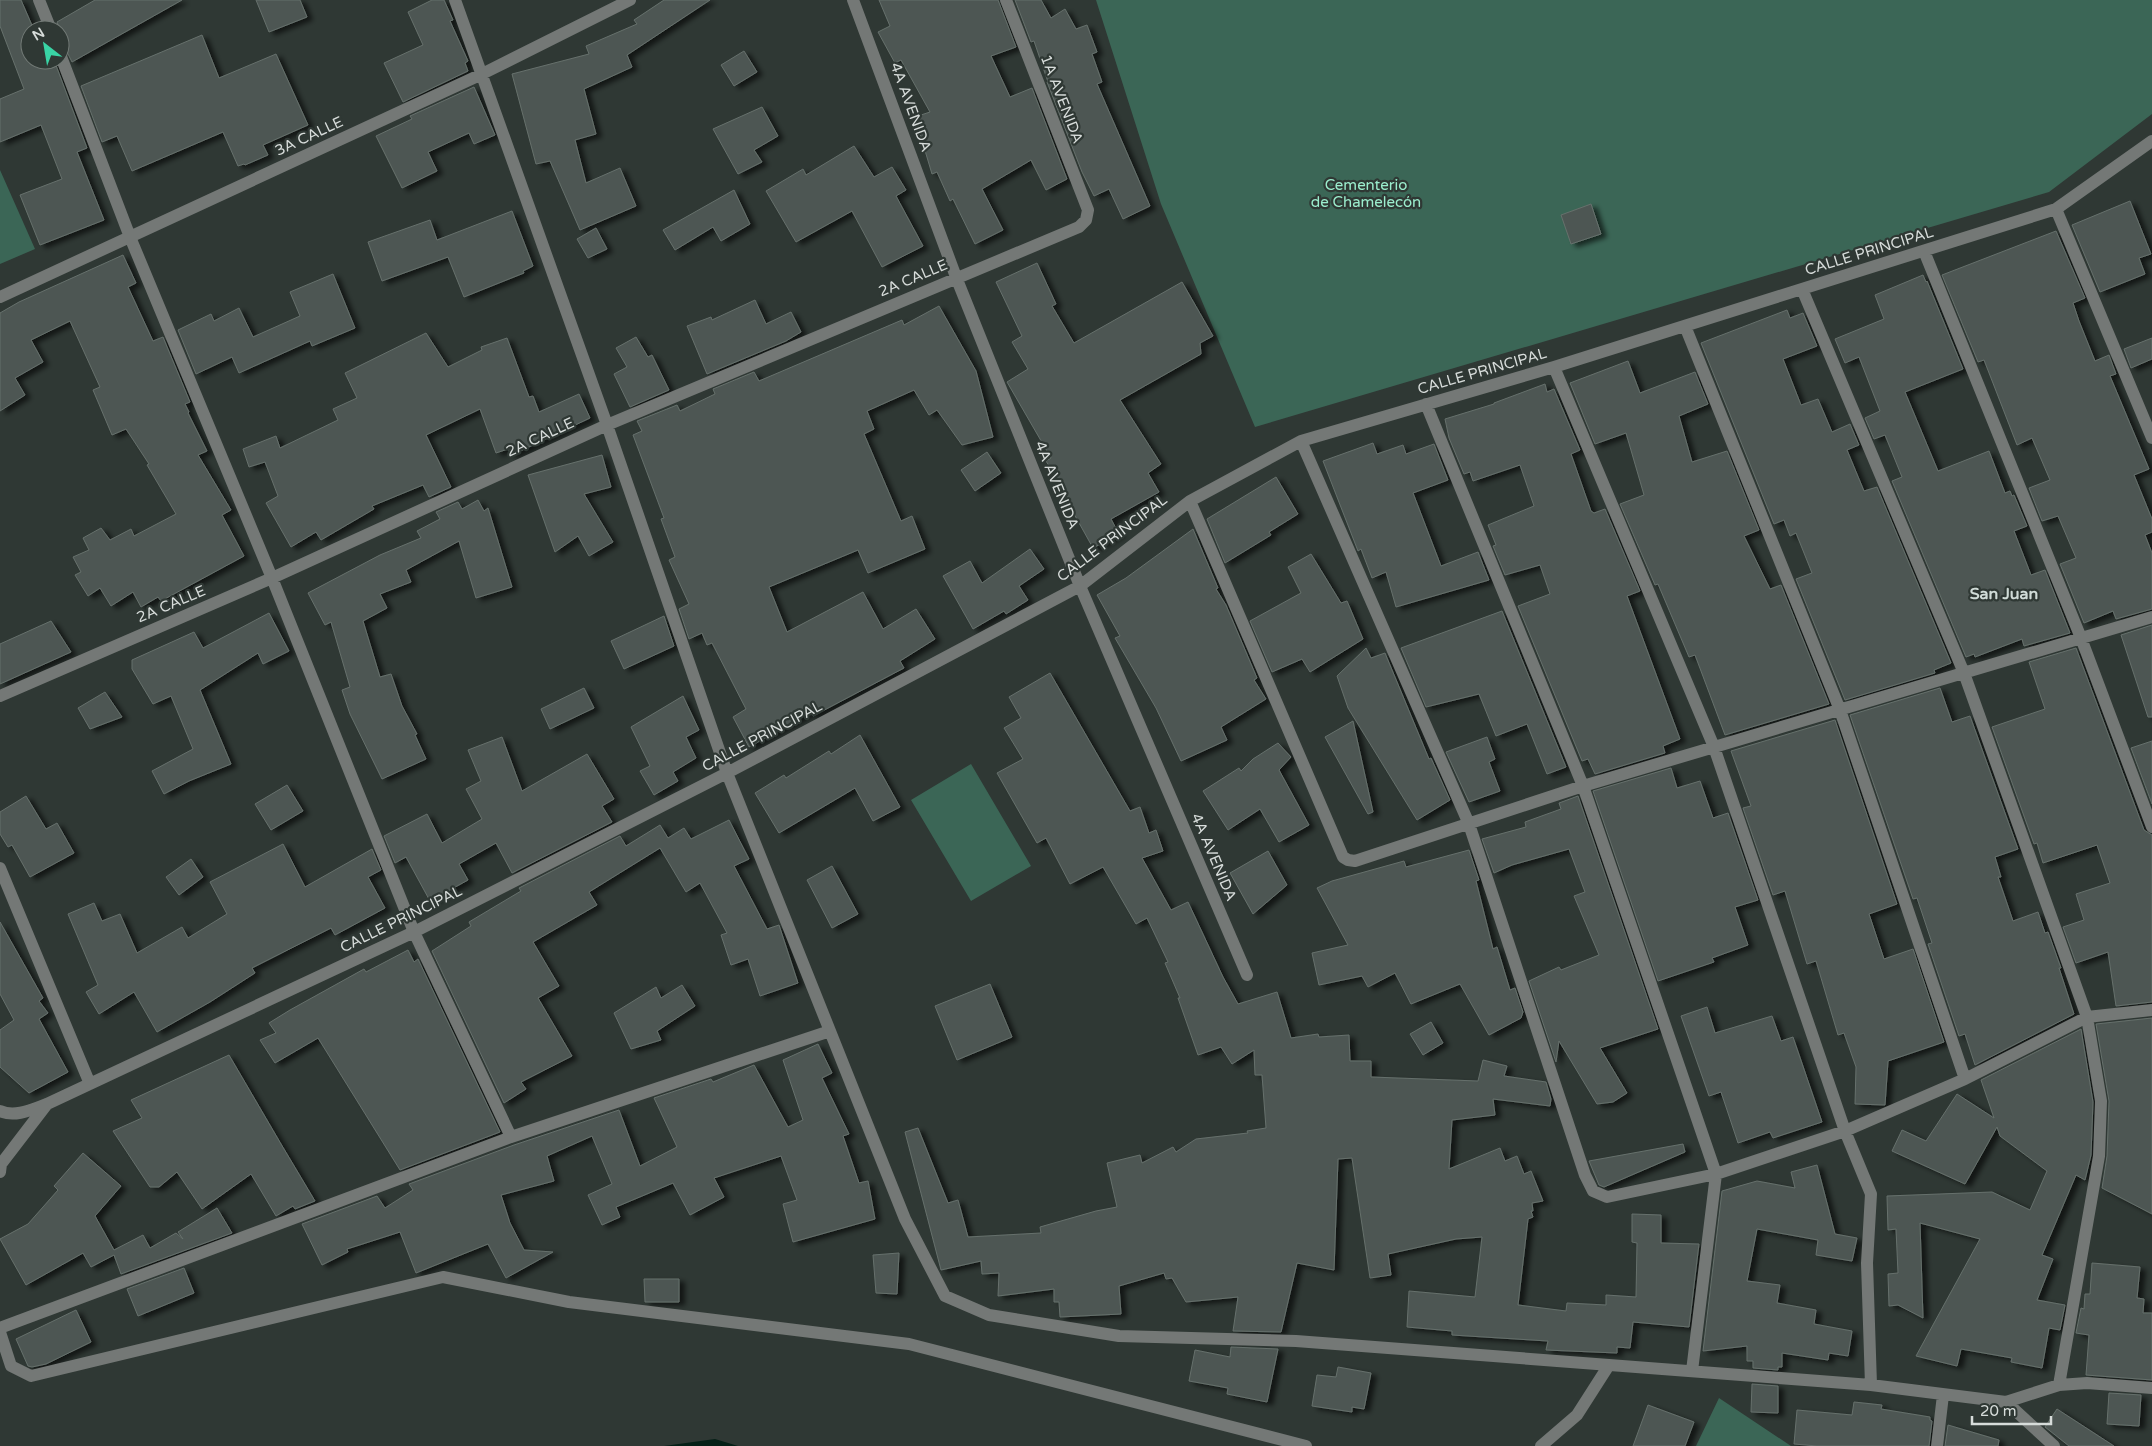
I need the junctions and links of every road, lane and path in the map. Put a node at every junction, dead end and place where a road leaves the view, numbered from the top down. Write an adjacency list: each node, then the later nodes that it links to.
1 (39, 0): 6 (street)
2 (455, 0): 8 (street)
3 (630, 0): 8 (street, 3A CALLE)
4 (854, 0): 14 (street, 4A AVENIDA)
5 (1006, 0): 11 (street, 1A AVENIDA)
6 (47, 20)
7 (66, 70): 12 (street)
8 (482, 74): 12 (street, 3A CALLE); 20 (street)
9 (2152, 141): 10 (street, CALLE PRINCIPAL)
10 (2056, 209): 13 (street, CALLE PRINCIPAL); 21 (street)
11 (1088, 210): 14 (street, 2A CALLE)
12 (130, 236): 16 (street, 3A CALLE); 24 (street)
13 (1924, 251): 15 (street, CALLE PRINCIPAL); 27 (street)
14 (956, 277): 20 (street, 2A CALLE); 25 (street, 4A AVENIDA)
15 (1802, 289): 17 (street, CALLE PRINCIPAL); 28 (street)
16 (0, 297)
17 (1685, 326): 18 (street, CALLE PRINCIPAL); 30 (street)
18 (1554, 367): 19 (street, CALLE PRINCIPAL); 31 (street)
19 (1426, 404): 22 (street, CALLE PRINCIPAL); 33 (street)
20 (606, 425): 24 (street, 2A CALLE); 32 (street)
21 (2152, 438)
22 (1301, 441): 23 (street, CALLE PRINCIPAL); 34 (street)
23 (1190, 500): 25 (street, CALLE PRINCIPAL); 34 (street)
24 (272, 578): 29 (street, 2A CALLE); 37 (street)
25 (1080, 586): 32 (street, CALLE PRINCIPAL); 38 (street, 4A AVENIDA)
26 (2152, 617): 27 (street)
27 (2081, 638): 28 (street); 35 (street)
28 (1964, 673): 30 (street); 40 (street)
29 (0, 696)
30 (1840, 710): 31 (street); 42 (street)
31 (1714, 747): 33 (street); 46 (street)
32 (727, 773): 37 (street, CALLE PRINCIPAL); 41 (street)
33 (1583, 786): 34 (street); 49 (street)
34 (1469, 824): 49 (street)
35 (2152, 827)
36 (0, 868): 43 (street)
37 (414, 932): 43 (street, CALLE PRINCIPAL); 47 (street)
38 (1247, 975)
39 (2152, 1010): 40 (street)
40 (2087, 1017): 42 (street); 54 (street)
41 (830, 1031): 47 (street); 52 (street)
42 (1965, 1079): 46 (street)
43 (90, 1084): 44 (street, CALLE PRINCIPAL)
44 (47, 1104): 45 (street); 48 (street)
45 (0, 1111)
46 (1845, 1130): 49 (street); 55 (street)
47 (511, 1137): 50 (street)
48 (0, 1164)
49 (1716, 1174): 53 (street)
50 (0, 1328)
51 (0, 1332): 59 (street)
52 (1609, 1365): 53 (street); 60 (street)
53 (1692, 1371): 55 (street)
54 (2059, 1384): 56 (street); 58 (street)
55 (1871, 1385): 57 (street)
56 (2152, 1388)
57 (1944, 1395): 58 (street); 61 (street)
58 (2006, 1402): 62 (street)
59 (1306, 1446)
60 (1541, 1446)
61 (1937, 1446)
62 (2054, 1446)

